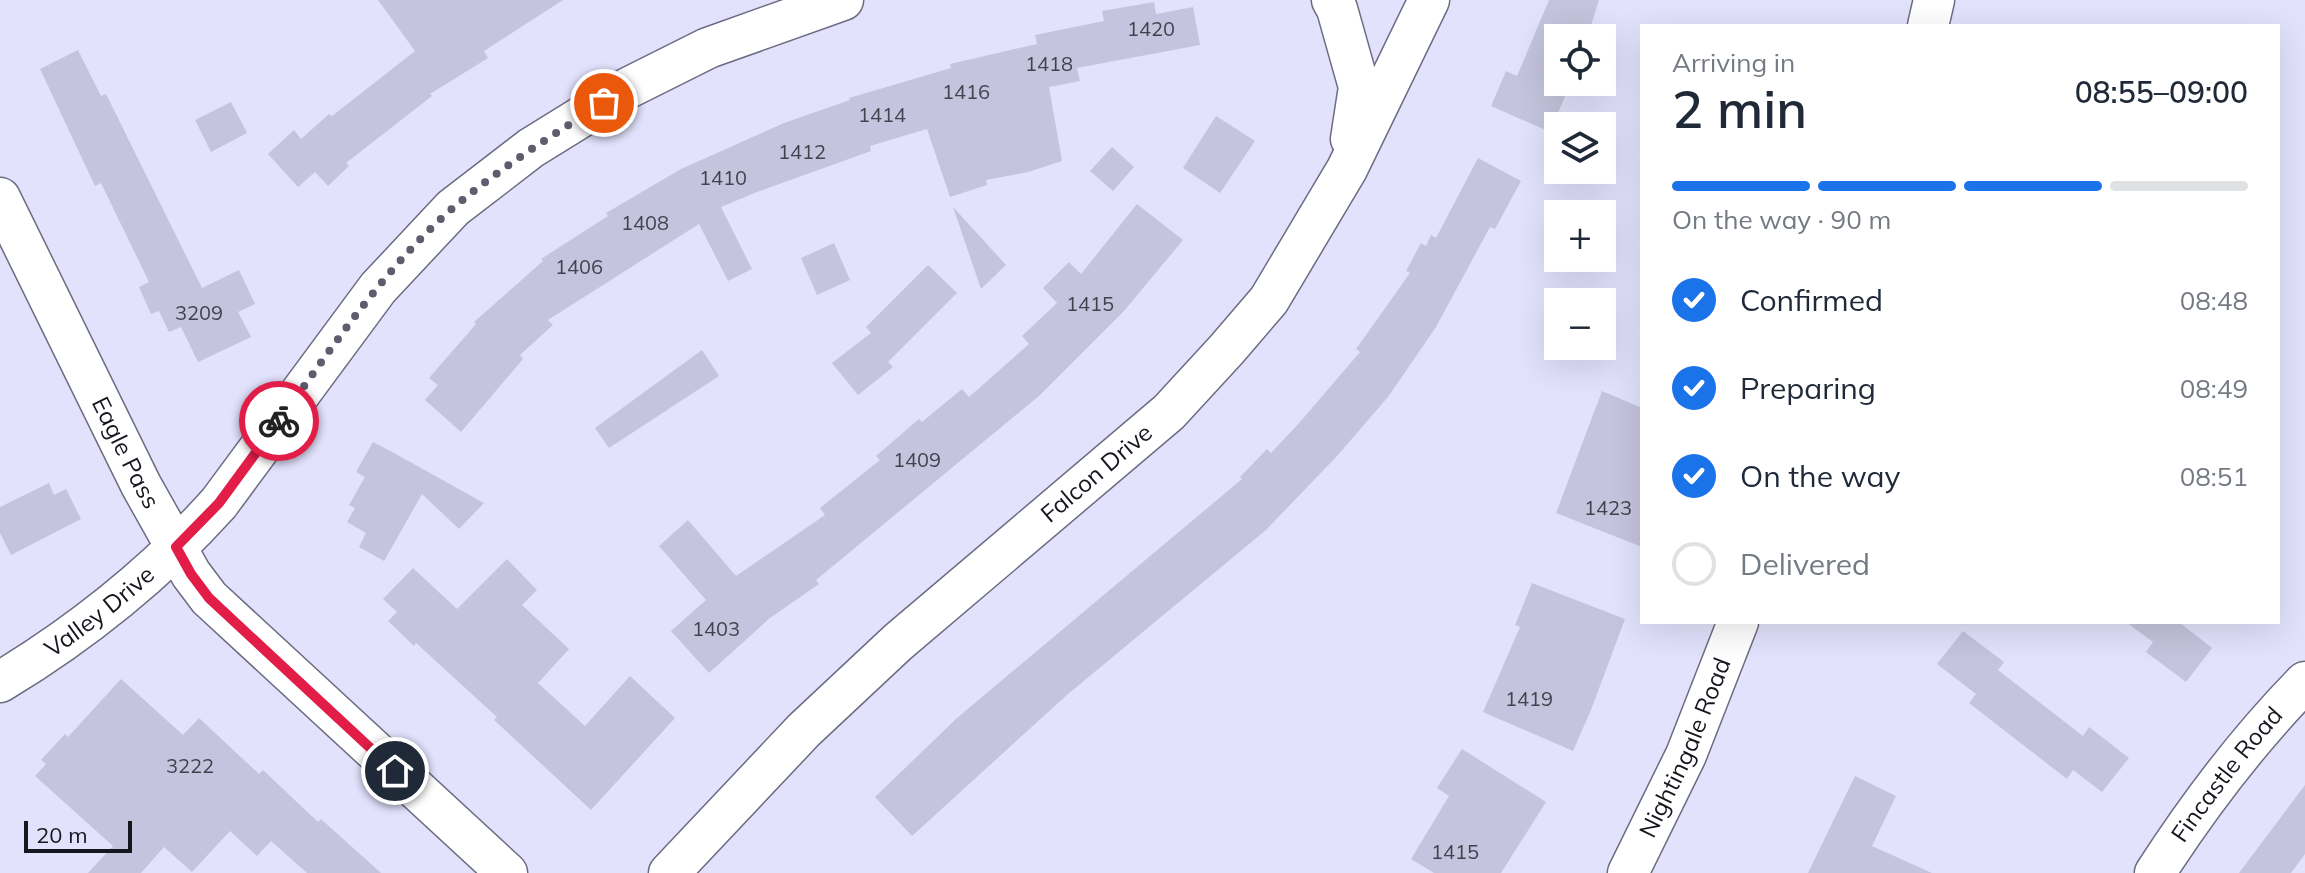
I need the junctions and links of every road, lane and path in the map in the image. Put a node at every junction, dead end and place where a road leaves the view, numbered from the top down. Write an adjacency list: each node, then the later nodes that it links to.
1 (843, 0): 8 (street, Valley Drive)
2 (1332, 0): 6 (street)
3 (1429, 0): 6 (street, Falcon Drive)
4 (1934, 0): 5 (street)
5 (1928, 24)
6 (1347, 169): 13 (street, Falcon Drive)
7 (0, 198): 8 (street, Eagle Pass)
8 (176, 547): 10 (street, Valley Drive); 12 (street, Eagle Pass)
9 (1737, 624): 14 (street, Nightingale Road)
10 (0, 682)
11 (2305, 682): 15 (street, Fincastle Road)
12 (507, 873)
13 (669, 873)
14 (1628, 873)
15 (2155, 873)

